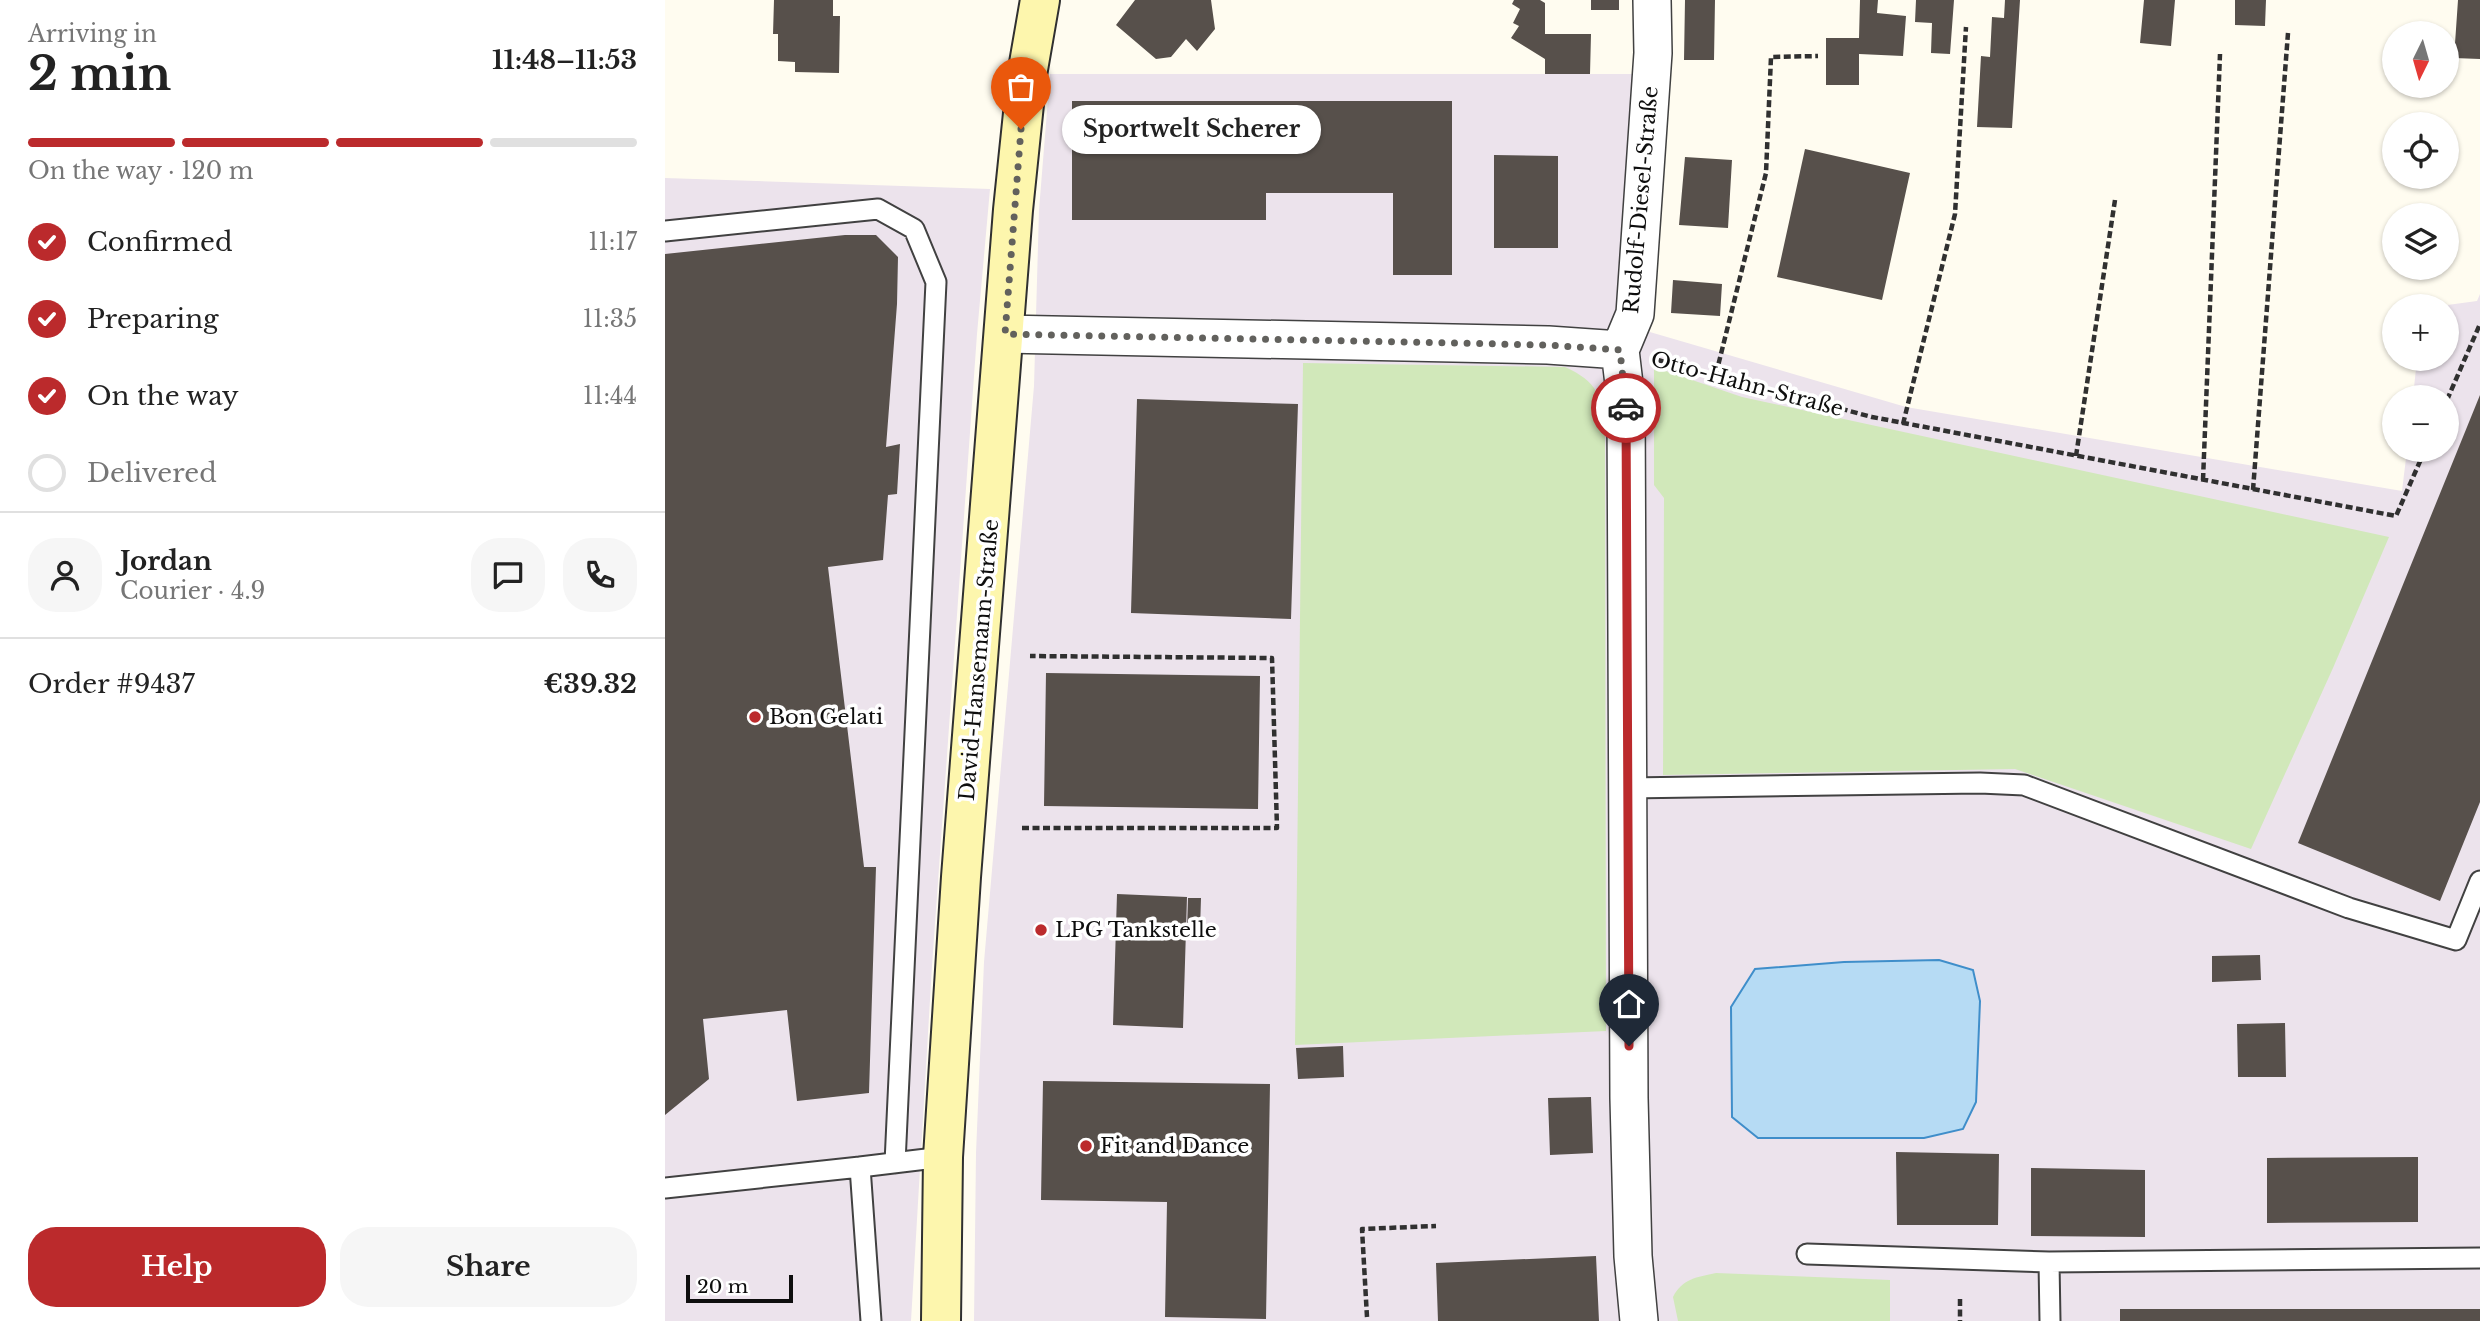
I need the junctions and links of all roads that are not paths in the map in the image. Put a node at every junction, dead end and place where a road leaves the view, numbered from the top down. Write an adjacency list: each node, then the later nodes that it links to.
1 (1040, 0): 4 (street, David-Hansemann-Straße)
2 (1652, 0): 5 (street, Rudolf-Diesel-Straße)
3 (665, 231): 9 (lane)
4 (1005, 334): 5 (street); 8 (street, David-Hansemann-Straße)
5 (1620, 350): 6 (street, Rudolf-Diesel-Straße)
6 (1628, 788): 7 (lane); 17 (street, Rudolf-Diesel-Straße)
7 (2480, 881)
8 (943, 1157): 9 (lane); 16 (street, David-Hansemann-Straße)
9 (895, 1163): 10 (lane)
10 (860, 1167): 11 (lane); 15 (lane)
11 (665, 1188)
12 (1807, 1254): 14 (lane)
13 (2480, 1258): 14 (lane)
14 (2049, 1262): 18 (lane)
15 (871, 1321)
16 (941, 1321)
17 (1639, 1321)
18 (2050, 1321)

